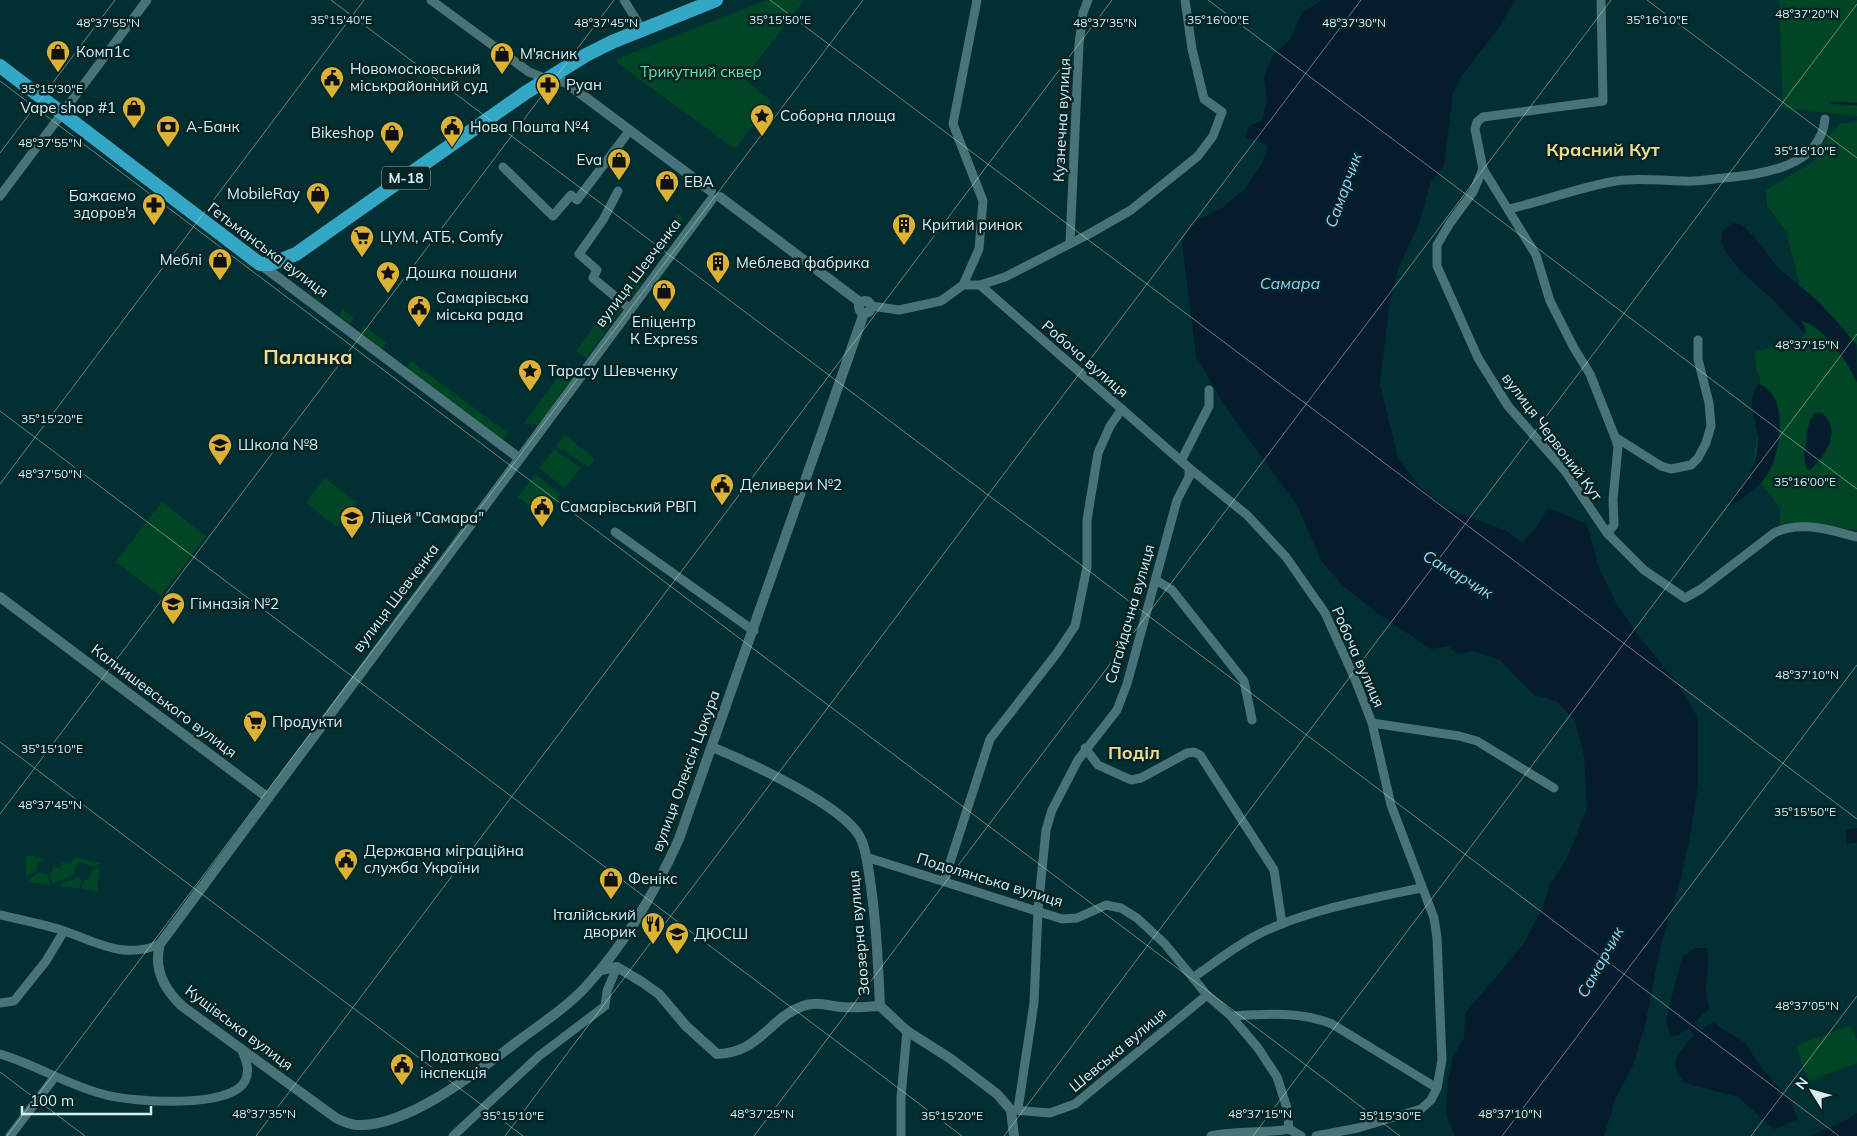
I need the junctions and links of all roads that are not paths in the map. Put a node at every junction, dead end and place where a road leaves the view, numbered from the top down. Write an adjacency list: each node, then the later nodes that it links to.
1 (147, 0): 12 (street)
2 (431, 0): 11 (street)
3 (624, 0): 9 (street)
4 (716, 0): 9 (highway, М-18)
5 (977, 0): 23 (street)
6 (1088, 0): 21 (street, Кузнечна вулиця)
7 (1185, 0): 21 (street)
8 (1601, 0): 16 (street, вулиця Червоний Кут)
9 (642, 29): 11 (highway, М-18)
10 (0, 66): 12 (highway, Гетьманська вулиця)
11 (547, 79): 14 (street); 22 (highway, М-18)
12 (62, 113): 18 (street); 22 (highway, Гетьманська вулиця)
13 (1825, 119): 20 (street)
14 (630, 130): 15 (street); 19 (street)
15 (503, 167)
16 (1483, 169): 20 (street, вулиця Червоний Кут); 35 (street, вулиця Червоний Кут)
17 (618, 191): 26 (street)
18 (0, 196)
19 (715, 196): 25 (street); 26 (street, вулиця Шевченка)
20 (1509, 209): 30 (street, вулиця Червоний Кут)
21 (1070, 242): 24 (street)
22 (260, 264): 31 (street, Гетьманська вулиця)
23 (963, 285): 24 (street); 25 (street)
24 (980, 285): 29 (street, Робоча вулиця)
25 (865, 307): 39 (street, вулиця Олексія Цокура)
26 (630, 309): 31 (street, вулиця Шевченка)
27 (1698, 340): 30 (street)
28 (1209, 390): 32 (street)
29 (1122, 409): 32 (street, Робоча вулиця); 47 (street)
30 (1615, 436): 35 (street, вулиця Червоний Кут)
31 (519, 458): 45 (street, вулиця Шевченка)
32 (1181, 461): 33 (street, Робоча вулиця)
33 (1189, 468): 37 (street, Сагайдачна вулиця); 41 (street, Робоча вулиця)
34 (615, 532): 39 (street)
35 (1607, 533): 36 (street, вулиця Червоний Кут)
36 (1857, 537)
37 (1156, 580): 40 (street); 43 (street, Сагайдачна вулиця)
38 (0, 597): 45 (street, Калнишевського вулиця)
39 (754, 631): 42 (street, вулиця Олексія Цокура)
40 (1252, 720)
41 (1372, 723): 44 (street); 48 (street, Робоча вулиця)
42 (712, 747): 46 (street); 55 (street, вулиця Олексія Цокура)
43 (1085, 748): 49 (street, Сагайдачна вулиця); 51 (street)
44 (1554, 788)
45 (268, 798): 53 (street, вулиця Шевченка)
46 (866, 856): 47 (street, Подолянська вулиця); 59 (street, Заозерна вулиця)
47 (944, 881): 49 (street, Подолянська вулиця)
48 (1421, 888): 51 (street); 65 (street, Робоча вулиця)
49 (1038, 910): 56 (street, Подолянська вулиця); 66 (street, Сагайдачна вулиця)
50 (0, 915): 52 (street)
51 (1282, 924): 56 (street)
52 (64, 931): 53 (street); 58 (street)
53 (160, 944): 62 (street, Кущівська вулиця)
54 (617, 967): 55 (street); 59 (street); 71 (street)
55 (601, 970): 67 (street, вулиця Олексія Цокура)
56 (1194, 977): 57 (street, Подолянська вулиця)
57 (1207, 994): 60 (street, Подолянська вулиця); 66 (street, Шевська вулиця)
58 (0, 1004)
59 (880, 1006): 61 (street)
60 (1231, 1016): 65 (street); 68 (street, Подолянська вулиця)
61 (907, 1030): 66 (street); 72 (street)
62 (241, 1048): 64 (street); 67 (street, Кущівська вулиця)
63 (0, 1054): 64 (street)
64 (54, 1078): 70 (street)
65 (1437, 1088): 76 (street)
66 (1014, 1110): 73 (street, Сагайдачна вулиця)
67 (378, 1123)
68 (1289, 1129): 69 (street); 75 (street)
69 (1267, 1135): 74 (street)
70 (10, 1136)
71 (453, 1136)
72 (901, 1136)
73 (1014, 1136)
74 (1211, 1136)
75 (1301, 1136)
76 (1316, 1136)

